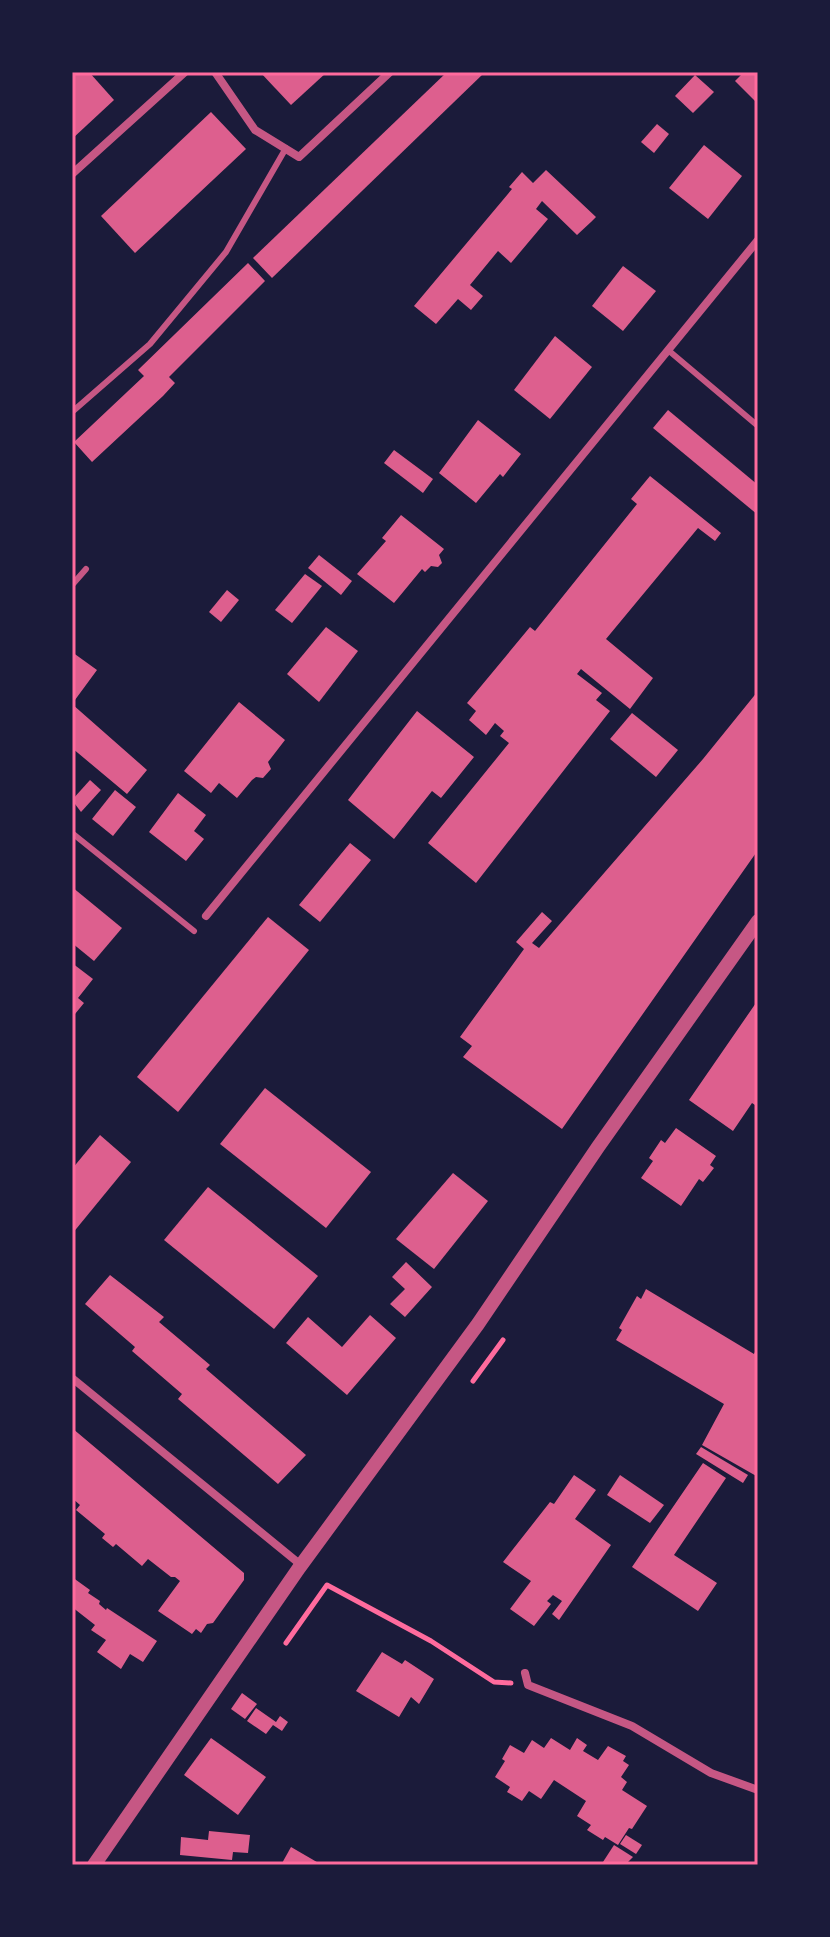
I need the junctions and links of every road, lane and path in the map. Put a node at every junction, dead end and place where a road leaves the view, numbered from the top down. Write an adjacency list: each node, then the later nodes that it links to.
1 (185, 72): 5 (street)
2 (215, 72): 4 (street)
3 (390, 72): 4 (street)
4 (286, 148): 8 (lane)
5 (72, 174)
6 (758, 240): 7 (street)
7 (668, 350): 9 (lane); 13 (street)
8 (72, 412)
9 (758, 426)
10 (86, 569): 11 (lane)
11 (72, 585)
12 (72, 833): 15 (lane)
13 (206, 916)
14 (758, 921): 19 (street)
15 (194, 931)
16 (503, 1340): 18 (path)
17 (72, 1378): 19 (street)
18 (473, 1381)
19 (301, 1565): 24 (street)
20 (286, 1643): 22 (path)
21 (525, 1673): 22 (street)
22 (528, 1685): 23 (street)
23 (758, 1790)
24 (94, 1865)

